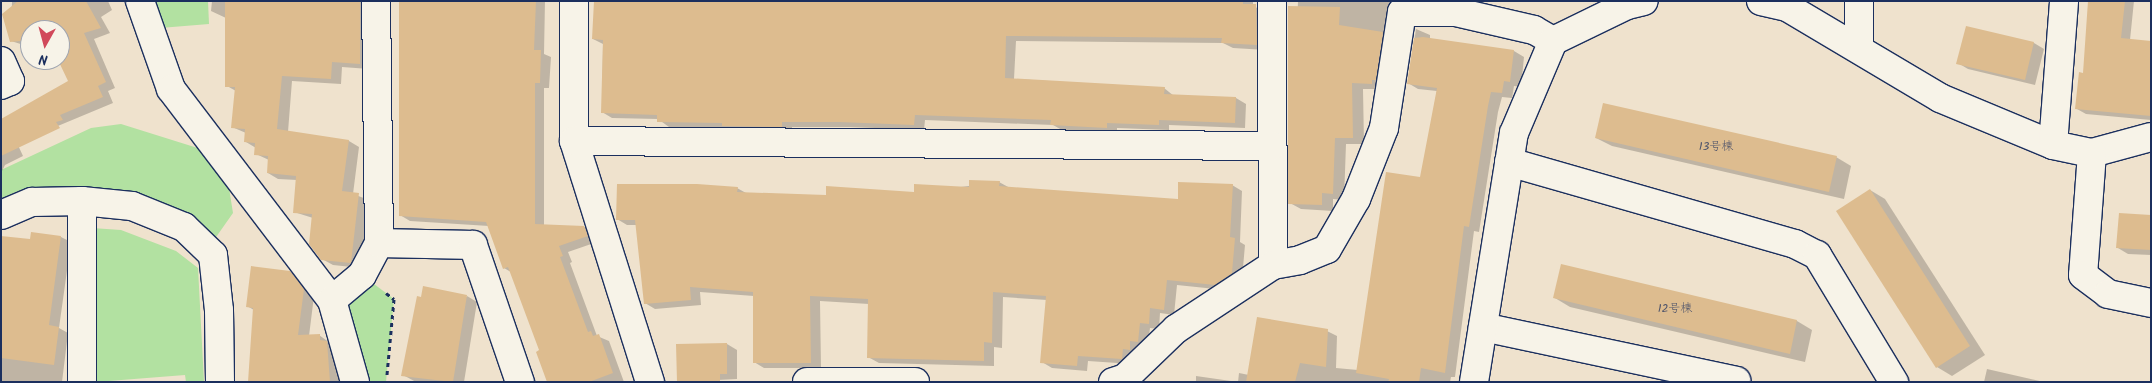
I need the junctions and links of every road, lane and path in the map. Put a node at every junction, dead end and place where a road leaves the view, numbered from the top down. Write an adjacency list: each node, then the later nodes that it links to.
1 (140, 1): 25 (street)
2 (376, 1): 22 (street)
3 (574, 1): 15 (street)
4 (1272, 1): 17 (street)
5 (1644, 1): 10 (street)
6 (1761, 1): 11 (street)
7 (1859, 1): 11 (street)
8 (2064, 1): 16 (street)
9 (1456, 7): 10 (street); 23 (street)
10 (1553, 41): 19 (street)
11 (1859, 48): 16 (street)
12 (1, 61): 13 (street)
13 (1, 85)
14 (2151, 136): 18 (street)
15 (574, 141): 17 (street); 34 (street)
16 (2053, 145): 18 (street)
17 (1272, 146): 23 (street)
18 (2092, 153): 26 (street)
19 (1509, 162): 27 (street); 39 (street)
20 (82, 201): 21 (street); 29 (street); 30 (street)
21 (1, 215)
22 (379, 243): 24 (street); 33 (street)
23 (1273, 265): 37 (street)
24 (362, 275): 25 (street); 32 (path)
25 (332, 300): 31 (street)
26 (2151, 303)
27 (1483, 327): 28 (street); 38 (street)
28 (1736, 381)
29 (82, 382)
30 (220, 382)
31 (355, 382)
32 (386, 382)
33 (520, 382)
34 (650, 382)
35 (807, 382): 36 (street)
36 (915, 382)
37 (1113, 382)
38 (1474, 382)
39 (1894, 382)

